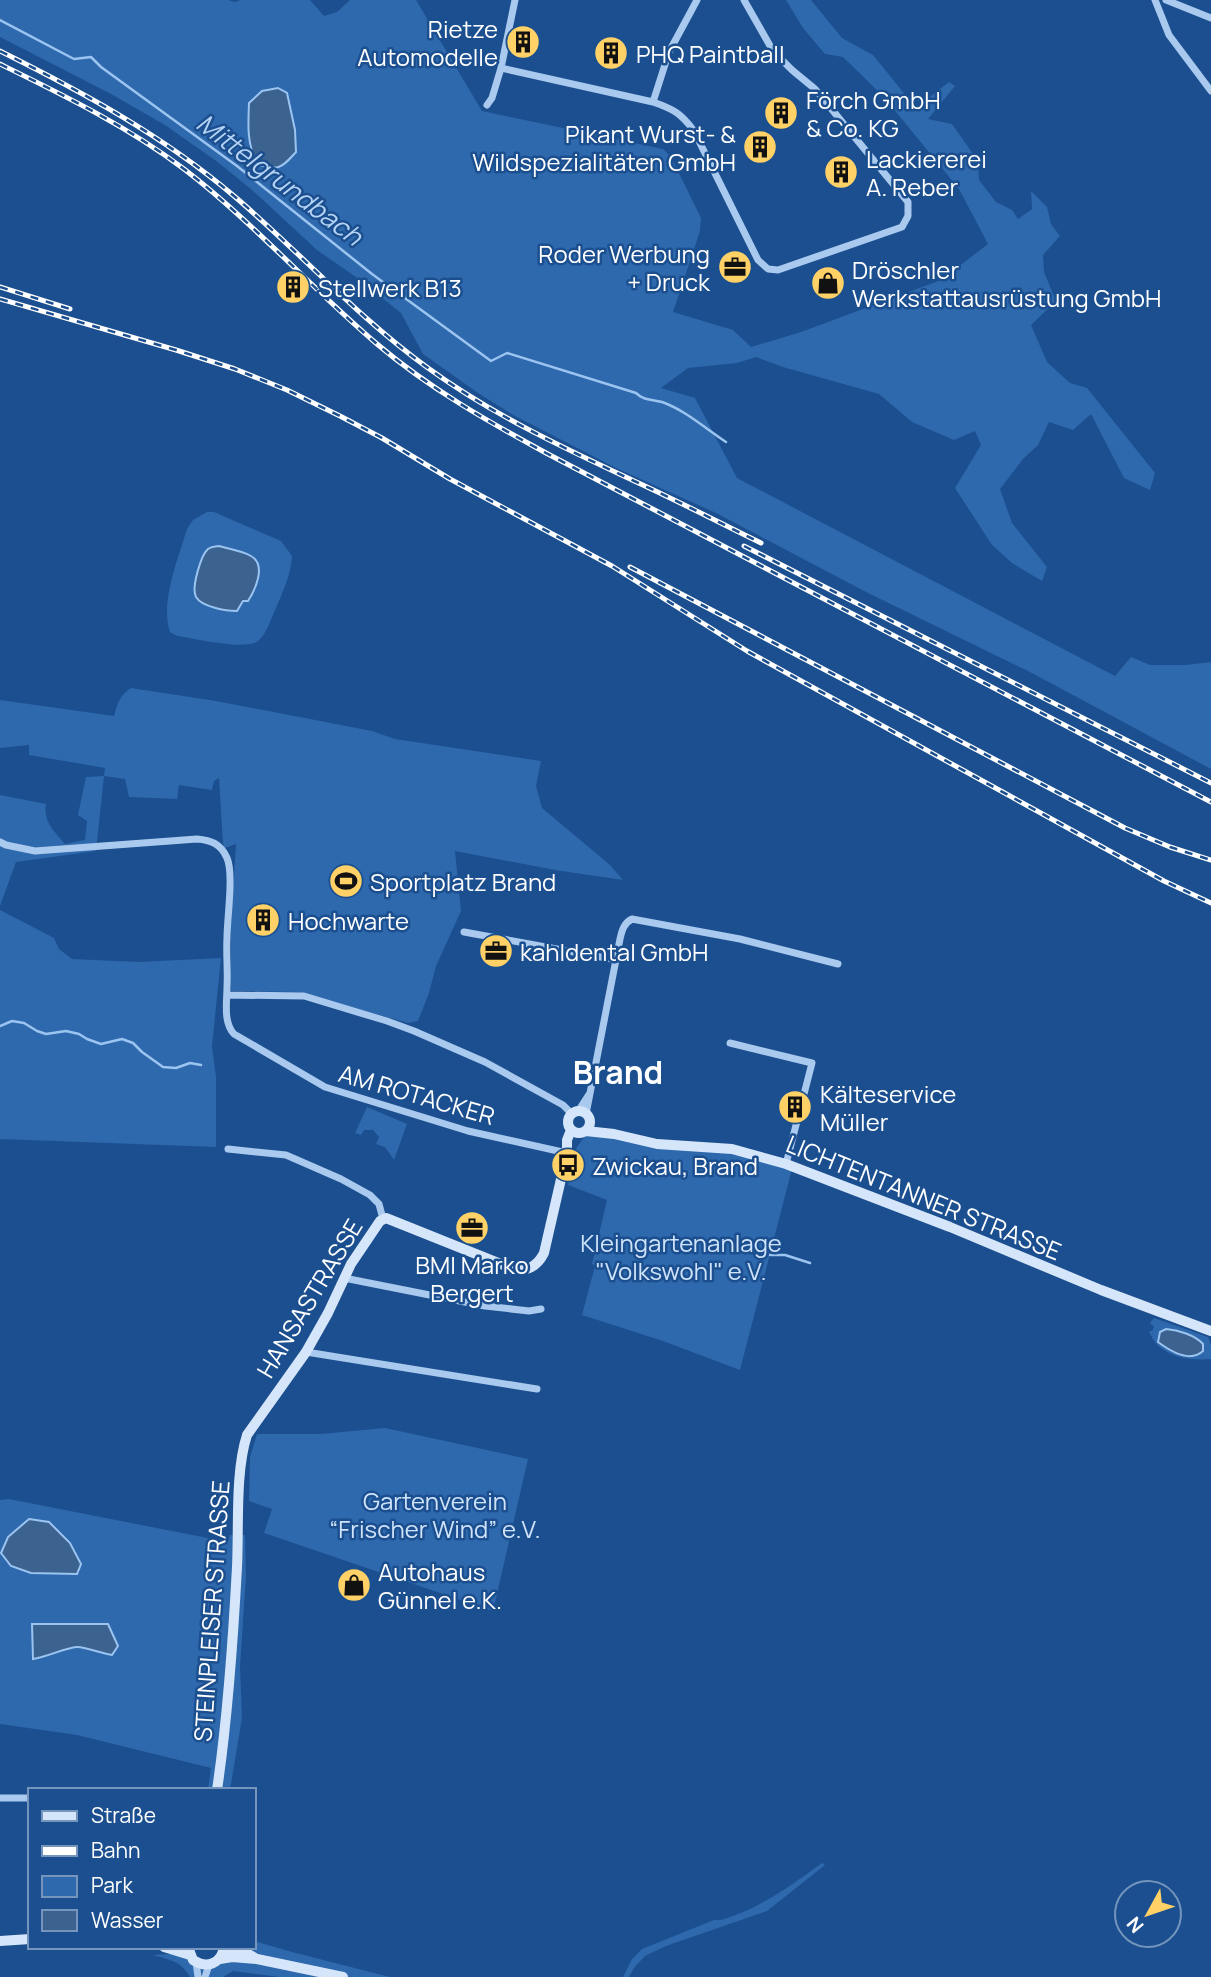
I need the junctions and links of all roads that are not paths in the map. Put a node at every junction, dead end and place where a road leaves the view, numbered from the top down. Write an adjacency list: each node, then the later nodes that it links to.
1 (514, 0): 7 (street)
2 (697, 0): 9 (street)
3 (744, 0): 9 (street)
4 (1155, 0): 8 (street)
5 (1166, 0): 6 (street)
6 (1211, 18)
7 (501, 68): 9 (street); 10 (street)
8 (1211, 91)
9 (653, 102)
10 (487, 106)
11 (0, 842): 15 (street)
12 (464, 932): 13 (street)
13 (617, 960): 14 (street); 17 (street)
14 (838, 964)
15 (227, 995): 17 (street); 19 (street, AM ROTACKER)
16 (730, 1043): 20 (street)
17 (580, 1122): 19 (street); 20 (street, LICHTENTANNER STRASSE)
18 (228, 1149): 21 (street)
19 (567, 1153): 21 (street)
20 (786, 1164): 24 (street, LICHTENTANNER STRASSE)
21 (383, 1219): 22 (street, HANSASTRASSE)
22 (344, 1278): 23 (street); 25 (street, HANSASTRASSE)
23 (541, 1309)
24 (1211, 1331)
25 (306, 1352): 26 (street); 27 (street, HANSASTRASSE)
26 (537, 1389)
27 (247, 1434): 28 (street, STEINPLEISER STRASSE)
28 (217, 1788)
29 (0, 1798): 30 (street)
30 (28, 1798)
31 (28, 1939): 32 (street)
32 (0, 1941)
33 (171, 1949): 36 (street)
34 (224, 1949): 38 (street)
35 (234, 1949): 37 (street)
36 (191, 1955): 38 (street); 39 (street)
37 (257, 1959): 38 (street); 41 (street)
38 (214, 1962): 40 (street)
39 (198, 1977)
40 (205, 1977)
41 (343, 1977)

